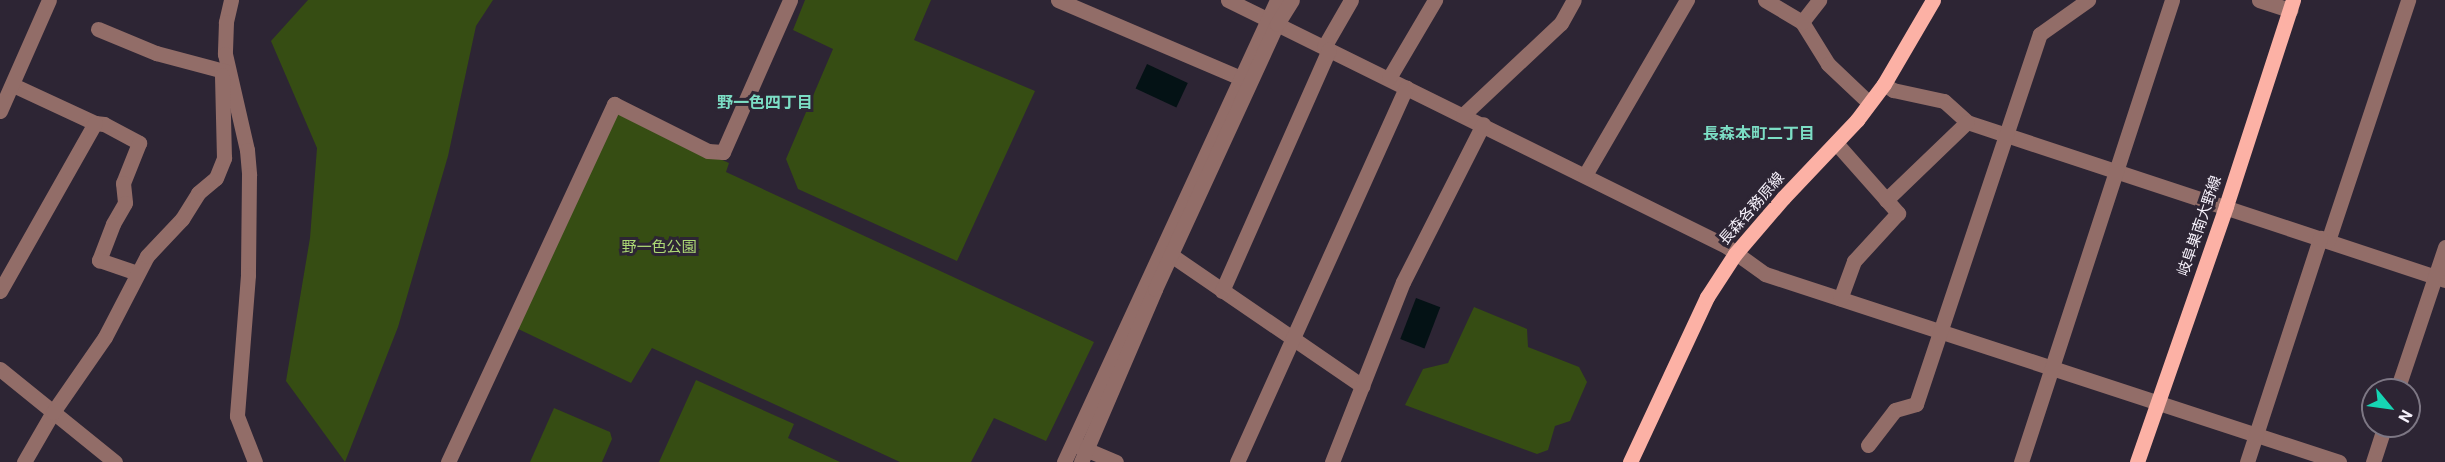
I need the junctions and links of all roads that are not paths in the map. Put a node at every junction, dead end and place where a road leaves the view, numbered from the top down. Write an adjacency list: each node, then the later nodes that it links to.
1 (49, 0): 28 (street)
2 (231, 0): 24 (street)
3 (790, 0): 66 (street)
4 (1058, 0): 25 (street)
5 (1228, 0): 20 (street)
6 (1277, 0): 20 (street)
7 (1292, 0): 20 (street)
8 (1351, 0): 23 (street)
9 (1435, 0): 26 (street)
10 (1574, 0): 32 (street)
11 (1687, 0): 39 (street)
12 (1765, 0): 21 (street)
13 (1819, 0): 21 (street)
14 (1933, 0): 27 (main road, 長森各務原線)
15 (2088, 0): 36 (street)
16 (2172, 0): 38 (street)
17 (2259, 0): 19 (street)
18 (2408, 0): 42 (street)
19 (2292, 5): 41 (main road, 岐阜巣南大野線)
20 (1272, 22): 23 (street); 25 (street); 45 (street)
21 (1802, 22): 30 (street)
22 (98, 29): 24 (street)
23 (1327, 49): 26 (street); 49 (street)
24 (225, 73): 46 (street); 65 (street)
25 (1241, 78): 62 (street)
26 (1389, 78): 29 (street)
27 (1884, 84): 33 (street); 37 (main road, 長森各務原線)
28 (13, 85): 31 (street); 34 (street)
29 (1406, 87): 32 (street); 52 (street)
30 (1864, 98)
31 (0, 111)
32 (1462, 115): 35 (street)
33 (1967, 122): 36 (street); 40 (street)
34 (95, 123): 46 (street); 48 (street)
35 (1483, 124): 39 (street); 56 (street)
36 (2007, 135): 38 (street); 51 (street)
37 (1836, 143): 40 (street); 44 (main road, 長森各務原線)
38 (2116, 171): 41 (street); 53 (street)
39 (1585, 175): 44 (street)
40 (1886, 200): 50 (street)
41 (2226, 206): 42 (street); 57 (main road, 岐阜巣南大野線)
42 (2324, 239): 47 (street); 59 (street)
43 (2445, 247): 47 (street)
44 (1735, 254): 50 (street); 71 (main road, 長森各務原線)
45 (1171, 255): 49 (street); 62 (street)
46 (137, 273): 58 (street)
47 (2440, 278): 55 (street)
48 (0, 291)
49 (1222, 291): 52 (street)
50 (1840, 299): 51 (street)
51 (1941, 332): 53 (street); 61 (street)
52 (1293, 338): 56 (street); 69 (street)
53 (2051, 368): 57 (street); 72 (street)
54 (0, 369): 58 (street)
55 (2402, 378)
56 (1362, 386): 70 (street)
57 (2158, 402): 59 (street); 73 (main road, 岐阜巣南大野線)
58 (52, 412): 63 (street); 64 (street)
59 (2255, 436): 74 (street); 75 (street)
60 (2381, 438): 76 (street)
61 (1868, 444)
62 (1080, 452): 67 (street); 68 (street)
63 (24, 462)
64 (115, 462)
65 (255, 462)
66 (448, 462)
67 (1064, 462)
68 (1116, 462)
69 (1237, 462)
70 (1332, 462)
71 (1630, 462)
72 (2021, 462)
73 (2137, 462)
74 (2247, 462)
75 (2339, 462)
76 (2373, 462)

